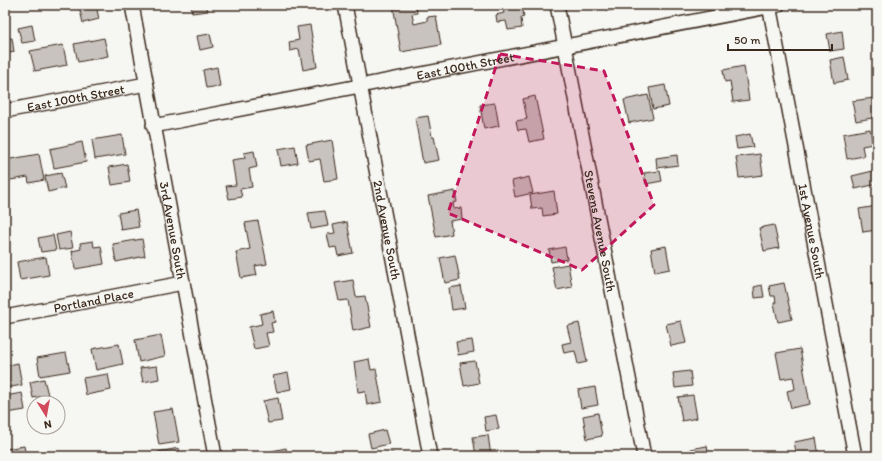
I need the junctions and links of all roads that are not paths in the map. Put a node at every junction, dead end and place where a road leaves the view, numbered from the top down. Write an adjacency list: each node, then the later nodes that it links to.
1 (132, 5): 6 (street, 3rd Avenue South)
2 (345, 5): 7 (street, 2nd Avenue South)
3 (557, 5): 5 (street, Stevens Avenue South)
4 (772, 6): 5 (street, East 100th Street); 15 (street, 1st Avenue South)
5 (565, 46): 7 (street, East 100th Street); 14 (street, Stevens Avenue South)
6 (146, 84): 8 (street, East 100th Street); 9 (street, 3rd Avenue South)
7 (360, 86): 9 (street, East 100th Street); 13 (street, 2nd Avenue South)
8 (5, 111)
9 (153, 126): 10 (street, 3rd Avenue South)
10 (183, 283): 11 (street, Portland Place); 12 (street, 3rd Avenue South)
11 (5, 318)
12 (215, 456)
13 (430, 456)
14 (644, 456)
15 (855, 456)

